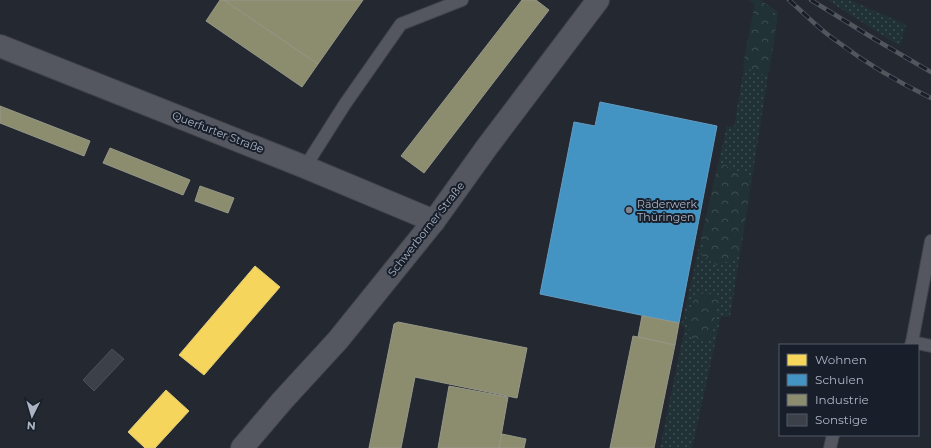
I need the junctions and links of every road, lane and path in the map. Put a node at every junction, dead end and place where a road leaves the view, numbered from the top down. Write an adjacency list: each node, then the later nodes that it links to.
1 (462, 0): 4 (lane)
2 (598, 0): 5 (street, Schwerborner Straße)
3 (0, 46): 4 (street, Querfurter Straße)
4 (305, 167): 5 (street, Querfurter Straße)
5 (434, 221): 11 (street, Schwerborner Straße)
6 (931, 241): 7 (lane)
7 (912, 343)
8 (919, 344): 9 (lane)
9 (931, 346)
10 (833, 436): 12 (lane)
11 (242, 448)
12 (830, 448)

